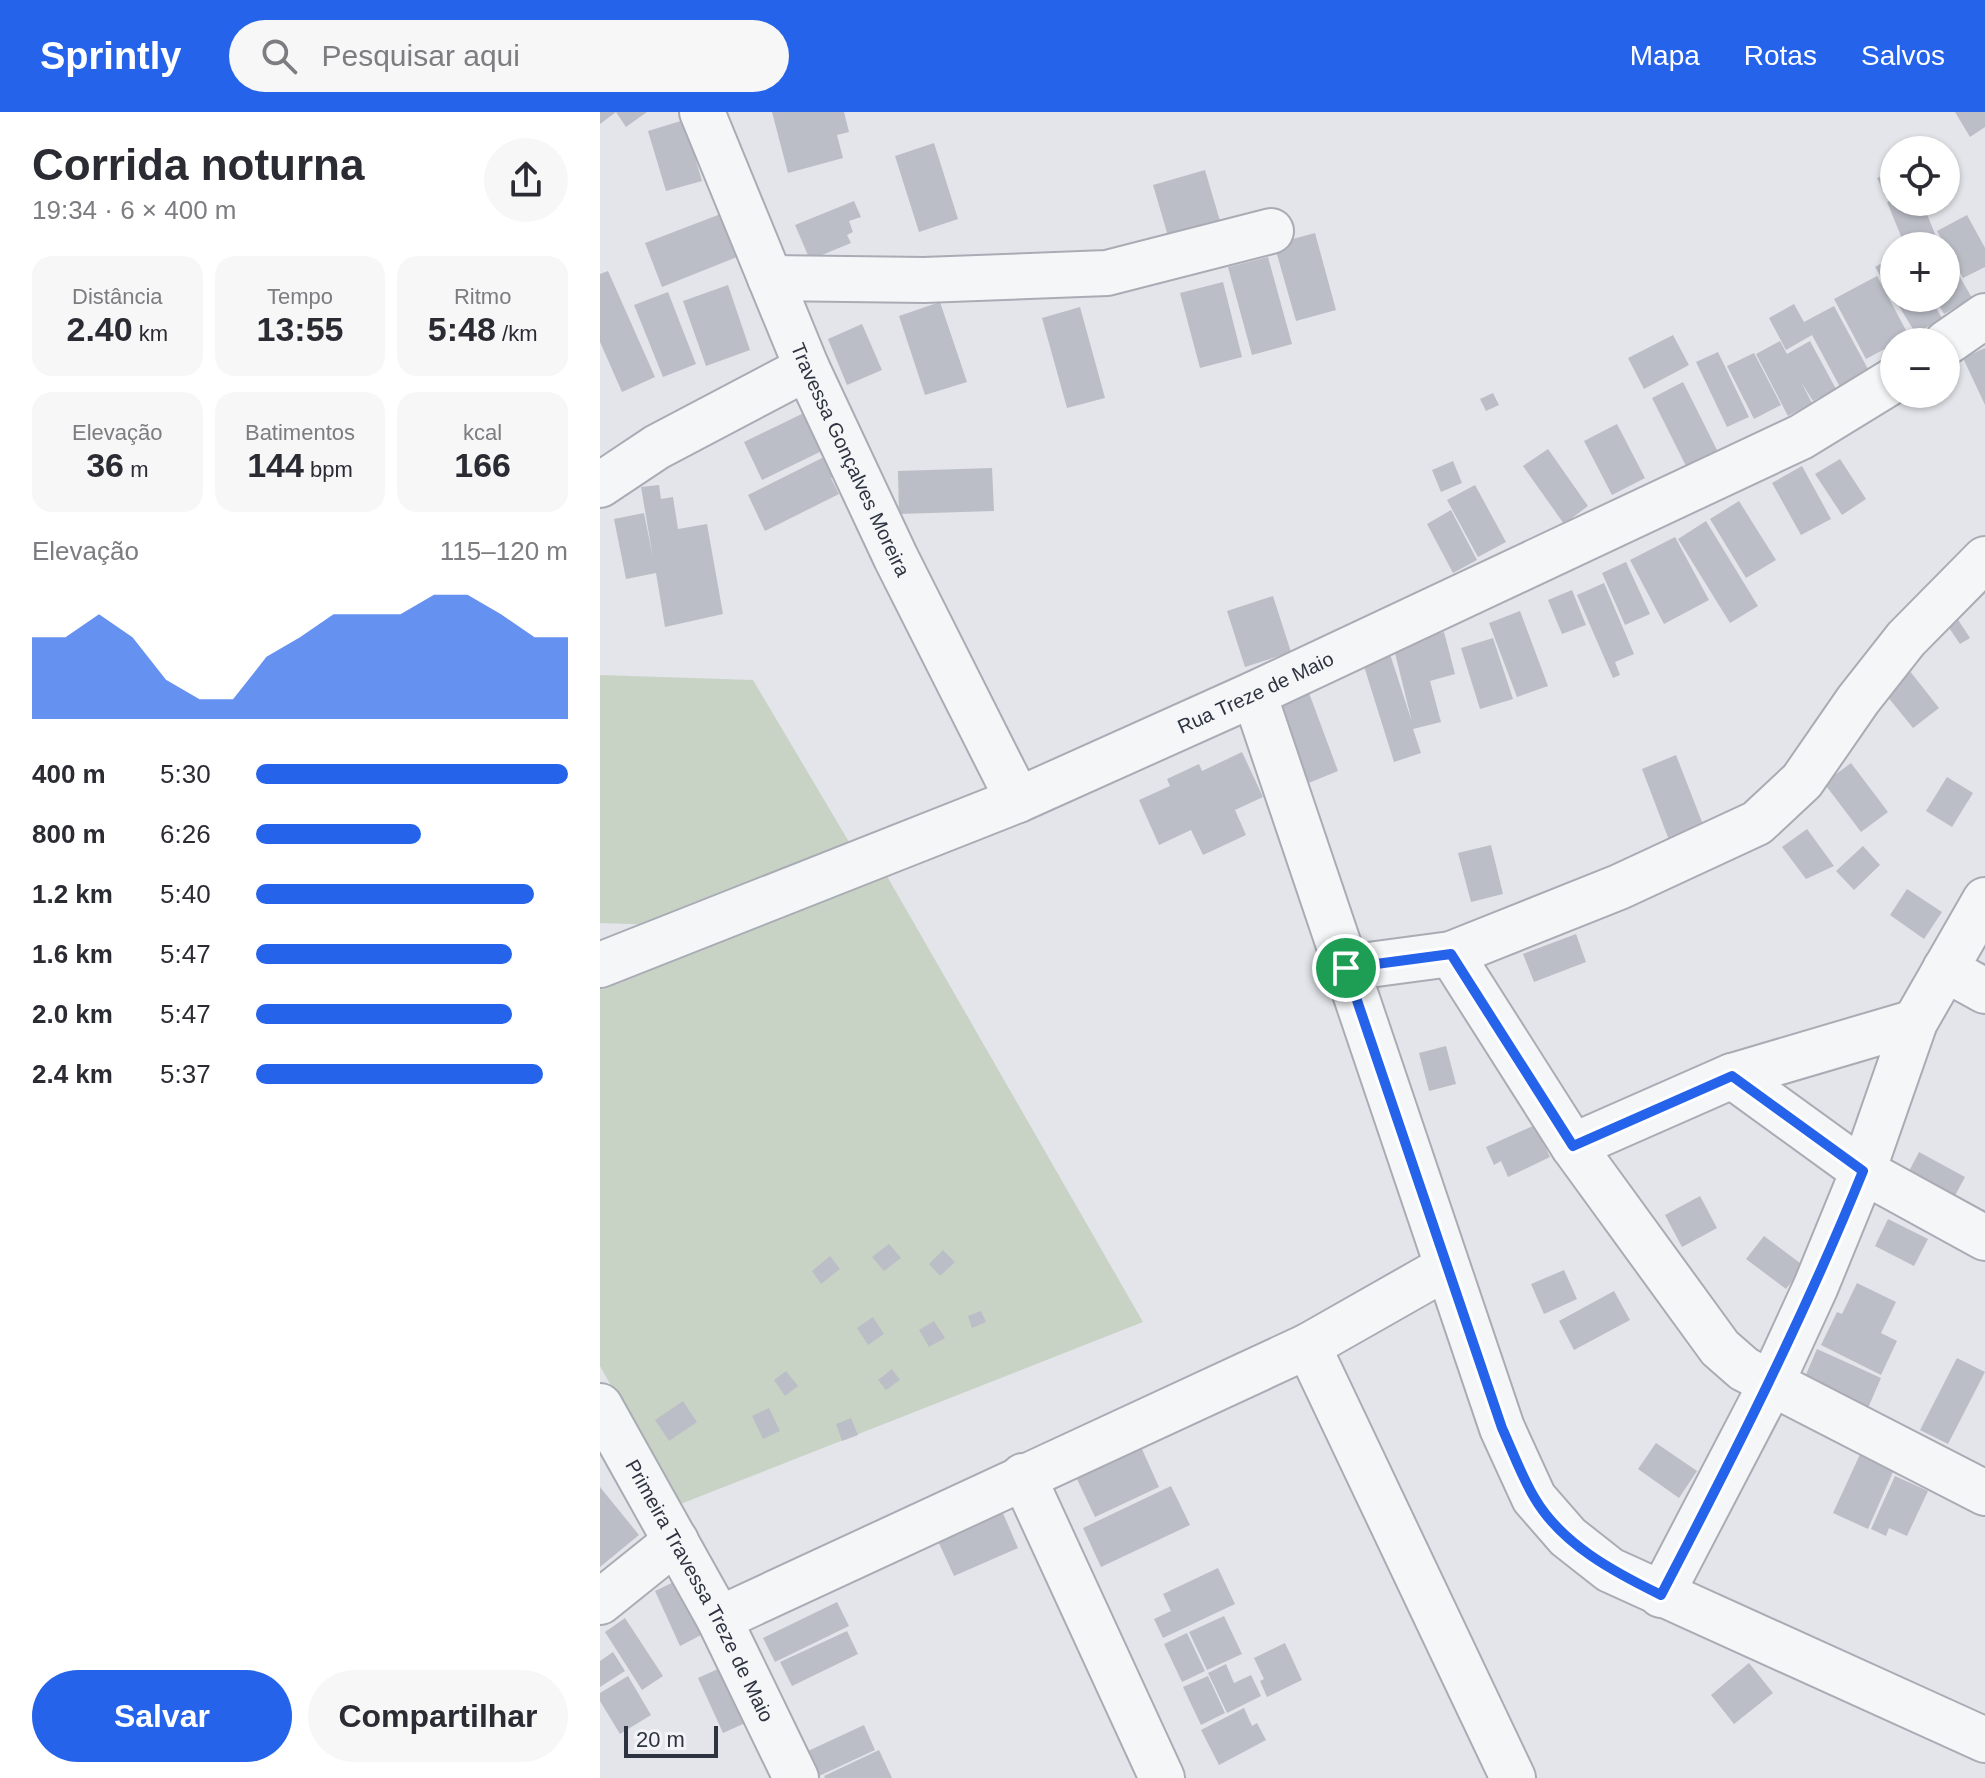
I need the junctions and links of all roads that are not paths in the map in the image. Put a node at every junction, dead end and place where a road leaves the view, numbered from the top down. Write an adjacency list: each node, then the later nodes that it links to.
1 (702, 112): 3 (street, Travessa Gonçalves Moreira)
2 (1271, 231): 3 (street)
3 (770, 278): 6 (street, Travessa Gonçalves Moreira)
4 (1985, 316): 5 (street)
5 (1960, 333)
6 (807, 368): 8 (street); 11 (street, Travessa Gonçalves Moreira)
7 (1880, 389): 10 (street, Rua Treze de Maio)
8 (600, 485)
9 (1985, 559): 15 (street)
10 (1254, 694): 11 (street, Rua Treze de Maio); 17 (street)
11 (1018, 800): 14 (street, Rua Treze de Maio)
12 (1985, 900): 18 (street)
13 (600, 943): 14 (street)
14 (648, 946): 16 (street, Rua Treze de Maio)
15 (1451, 954): 17 (street); 22 (street)
16 (600, 965)
17 (1346, 968): 25 (street)
18 (1945, 969): 19 (street); 20 (street)
19 (1985, 991)
20 (1915, 1022): 21 (street); 23 (street)
21 (1732, 1076): 22 (street); 23 (street)
22 (1573, 1146): 27 (street)
23 (1863, 1171): 24 (street); 27 (street)
24 (1985, 1238)
25 (1447, 1267): 26 (street); 32 (street)
26 (1308, 1346): 29 (street); 38 (street)
27 (1771, 1384): 30 (street); 32 (street)
28 (600, 1406): 31 (street, Primeira Travessa Treze de Maio)
29 (1023, 1476): 34 (street); 37 (street)
30 (1985, 1493)
31 (676, 1541): 33 (street); 34 (street, Primeira Travessa Treze de Maio)
32 (1661, 1595): 35 (street)
33 (600, 1602)
34 (719, 1619): 36 (street, Primeira Travessa Treze de Maio)
35 (1985, 1740)
36 (796, 1778)
37 (1162, 1778)
38 (1513, 1778)

